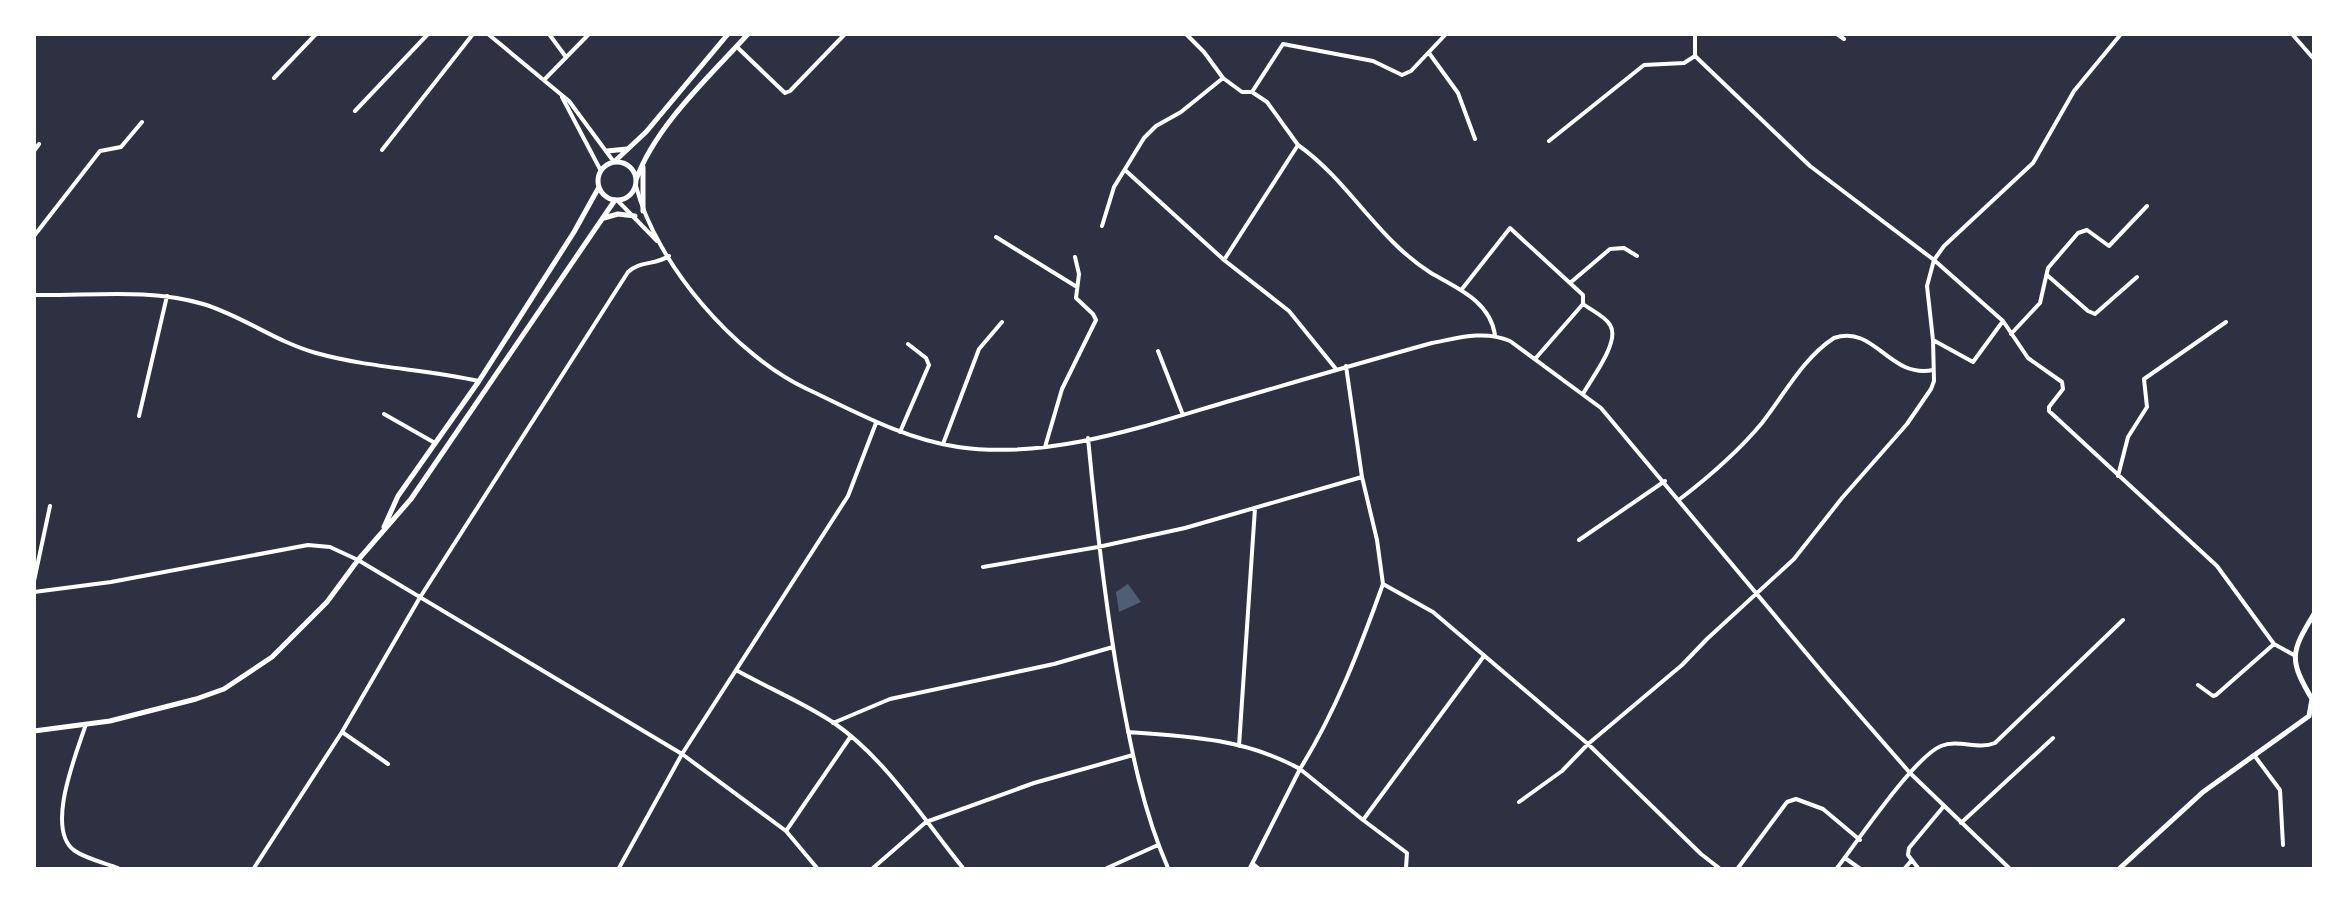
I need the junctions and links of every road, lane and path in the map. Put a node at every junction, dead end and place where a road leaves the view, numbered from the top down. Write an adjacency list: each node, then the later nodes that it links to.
1 (316, 34): 22 (street)
2 (428, 34): 27 (street)
3 (473, 34): 34 (street)
4 (488, 34): 24 (street)
5 (549, 34): 20 (street)
6 (588, 34): 20 (street)
7 (728, 34): 33 (street)
8 (748, 34): 17 (street)
9 (845, 34): 17 (street)
10 (1186, 34): 23 (street)
11 (1446, 34): 18 (street)
12 (1695, 34): 19 (street)
13 (1837, 34): 16 (street)
14 (2121, 34): 56 (street)
15 (2292, 34): 21 (street)
16 (1844, 39)
17 (737, 47): 37 (street)
18 (1429, 53): 25 (street); 29 (street)
19 (1695, 56): 30 (street); 56 (street)
20 (566, 57): 24 (street)
21 (2313, 58)
22 (274, 78)
23 (1223, 78): 25 (street); 39 (street)
24 (545, 79): 26 (street)
25 (1252, 92): 32 (street)
26 (560, 93): 36 (street); 40 (street)
27 (355, 111)
28 (142, 122): 49 (street)
29 (1475, 139)
30 (1549, 141)
31 (39, 144): 35 (street)
32 (1298, 145): 55 (street); 61 (street)
33 (632, 147): 36 (street); 38 (street)
34 (382, 150)
35 (34, 151)
36 (607, 151): 38 (street)
37 (644, 160): 41 (street); 45 (street)
38 (614, 162): 40 (street); 41 (street)
39 (1125, 170): 48 (street); 55 (street)
40 (601, 171): 42 (street)
41 (636, 183): 43 (street); 45 (street)
42 (599, 187): 43 (street); 77 (street)
43 (616, 200): 46 (street); 47 (street)
44 (2147, 206): 57 (street)
45 (644, 211): 51 (street)
46 (635, 216): 47 (street); 51 (street)
47 (603, 219): 94 (street)
48 (1102, 226)
49 (34, 236)
50 (996, 237): 60 (street)
51 (663, 248): 52 (street)
52 (669, 256): 82 (street); 103 (street)
53 (1638, 256): 59 (street)
54 (1075, 257): 60 (street)
55 (1224, 260): 75 (street)
56 (1934, 260): 65 (street); 70 (street)
57 (2047, 275): 58 (street); 68 (street)
58 (2137, 277)
59 (1570, 283): 61 (street); 64 (street)
60 (1077, 287): 87 (street)
61 (1462, 290): 69 (street)
62 (34, 296): 63 (street)
63 (167, 296): 77 (street); 81 (street)
64 (1583, 304): 73 (street); 78 (street)
65 (2004, 321): 68 (street); 70 (street)
66 (1002, 322): 86 (street)
67 (2226, 322): 88 (street)
68 (2011, 334): 88 (street)
69 (1495, 335): 73 (street); 74 (street)
70 (1933, 340): 76 (street)
71 (908, 344): 83 (street)
72 (1158, 351): 80 (street)
73 (1535, 359): 78 (street)
74 (1346, 366): 75 (street); 89 (street)
75 (1336, 369): 80 (street)
76 (1933, 370): 91 (street); 102 (street)
77 (478, 381): 85 (street)
78 (1583, 394): 90 (street)
79 (384, 414): 85 (street)
80 (1183, 415): 84 (street)
81 (139, 416)
82 (876, 423): 83 (street); 110 (street)
83 (900, 432): 86 (street)
84 (1088, 438): 87 (street); 96 (street)
85 (435, 443): 94 (street)
86 (943, 444): 87 (street)
87 (1045, 447)
88 (2118, 476): 106 (street)
89 (1362, 477): 93 (street); 100 (street)
90 (1665, 482): 91 (street); 95 (street)
91 (1680, 500): 102 (street)
92 (50, 506): 99 (street)
93 (1255, 507): 96 (street); 121 (street)
94 (384, 528): 97 (street)
95 (1579, 540)
96 (1098, 547): 98 (street); 107 (street)
97 (358, 560): 101 (street); 103 (street); 114 (street)
98 (983, 567)
99 (34, 581)
100 (1383, 584): 109 (street); 126 (street)
101 (34, 592)
102 (1756, 594): 120 (street); 127 (street)
103 (419, 598): 116 (street); 122 (street)
104 (2313, 614): 108 (street)
105 (2123, 620): 127 (street)
106 (2274, 644): 108 (street); 111 (street)
107 (1113, 646): 113 (street); 117 (street)
108 (2294, 655): 112 (street)
109 (1484, 656): 120 (street); 130 (street)
110 (736, 670): 113 (street); 122 (street)
111 (2198, 685)
112 (2313, 700): 124 (street)
113 (833, 723): 118 (street)
114 (86, 724): 115 (street); 139 (street)
115 (34, 731)
116 (342, 732): 125 (street); 142 (street)
117 (1128, 732): 121 (street); 123 (street)
118 (851, 736): 131 (street); 133 (street)
119 (2053, 738): 132 (street)
120 (1588, 744): 128 (street); 151 (street)
121 (1239, 746): 126 (street)
122 (682, 754): 133 (street); 143 (street)
123 (1133, 755): 131 (street); 135 (street)
124 (2254, 755): 136 (street); 158 (street)
125 (388, 764)
126 (1300, 770): 130 (street); 140 (street)
127 (1910, 773): 129 (street); 134 (street)
128 (1520, 802)
129 (1944, 806): 132 (street); 138 (street)
130 (1363, 820): 150 (street)
131 (926, 822): 145 (street); 146 (street)
132 (1961, 823): 157 (street)
133 (786, 831): 144 (street)
134 (1860, 840): 137 (street); 152 (street)
135 (1158, 845): 147 (street); 148 (street)
136 (2283, 845)
137 (1845, 858): 153 (street); 154 (street)
138 (1911, 861): 155 (street); 156 (street)
139 (104, 866): 141 (street)
140 (1252, 866): 149 (street)
141 (118, 868)
142 (254, 868)
143 (619, 868)
144 (817, 868)
145 (873, 868)
146 (963, 868)
147 (1107, 868)
148 (1168, 868)
149 (1258, 868)
150 (1406, 868)
151 (1719, 868)
152 (1738, 868)
153 (1837, 868)
154 (1859, 868)
155 (1905, 868)
156 (1918, 868)
157 (2009, 868)
158 (2120, 868)

